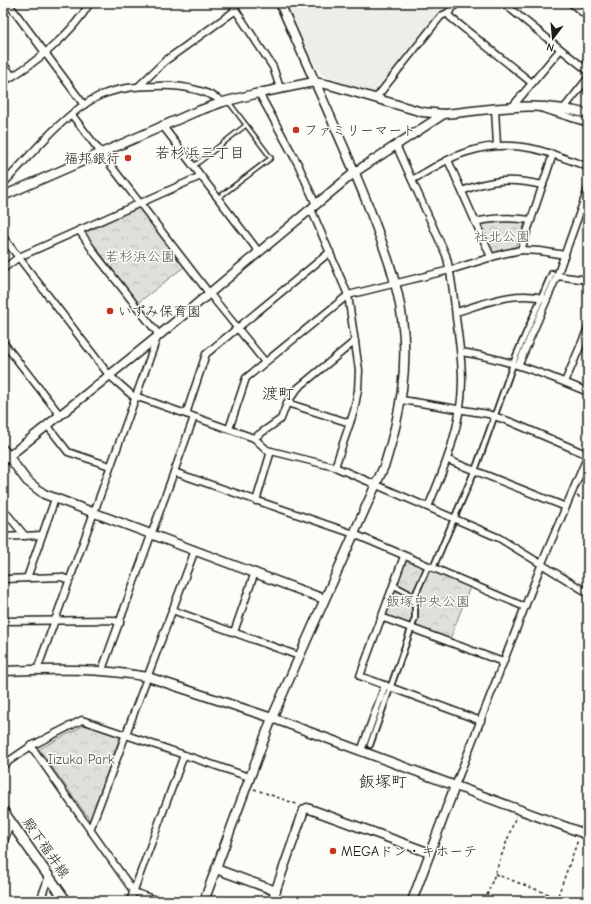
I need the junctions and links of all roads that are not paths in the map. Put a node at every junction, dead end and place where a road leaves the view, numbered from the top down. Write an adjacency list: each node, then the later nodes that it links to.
1 (8, 3): 12 (street)
2 (90, 3): 12 (street)
3 (231, 3): 8 (street)
4 (280, 3): 18 (street)
5 (457, 3): 9 (street)
6 (503, 3): 11 (street)
7 (571, 3): 10 (street)
8 (236, 10): 20 (street); 21 (street)
9 (448, 13): 19 (street); 23 (street)
10 (588, 16)
11 (560, 50): 14 (street); 19 (street)
12 (45, 52): 15 (street); 25 (street)
13 (3, 63): 15 (street)
14 (588, 71)
15 (12, 76): 17 (street)
16 (588, 78): 28 (street)
17 (3, 82)
18 (314, 82): 21 (street); 23 (street); 43 (street)
19 (532, 83): 27 (street)
20 (140, 86): 24 (street); 25 (street)
21 (280, 88): 22 (street)
22 (258, 93): 24 (street); 53 (street)
23 (376, 98): 30 (street)
24 (225, 101): 34 (street); 35 (lane)
25 (84, 105): 32 (street)
26 (533, 105): 27 (street); 28 (street); 33 (street)
27 (512, 107): 29 (street)
28 (565, 107): 31 (street)
29 (495, 109): 30 (street); 37 (street)
30 (444, 114): 36 (street)
31 (588, 114)
32 (72, 115): 38 (street); 46 (street)
33 (588, 123)
34 (162, 125): 38 (street); 41 (street)
35 (246, 125): 41 (lane); 51 (lane)
36 (396, 145): 43 (street); 45 (street)
37 (497, 145): 39 (street); 40 (street)
38 (101, 153): 50 (street); 52 (street)
39 (553, 154): 42 (street); 47 (street)
40 (448, 160): 45 (street); 49 (street)
41 (194, 166): 44 (street)
42 (588, 167)
43 (355, 172): 53 (street); 68 (street)
44 (202, 176): 51 (street); 52 (street)
45 (412, 180): 65 (street)
46 (3, 184)
47 (543, 185): 49 (street); 54 (street)
48 (588, 189): 61 (street)
49 (462, 191): 55 (street)
50 (4, 193)
51 (218, 198): 59 (street)
52 (140, 203): 56 (street); 69 (street)
53 (314, 207): 59 (street); 60 (street)
54 (531, 220): 55 (street); 58 (street)
55 (475, 222): 63 (street)
56 (79, 230): 62 (street); 75 (street)
57 (3, 237): 62 (street)
58 (521, 250): 61 (street); 63 (street)
59 (259, 252): 69 (street)
60 (330, 252): 70 (street); 73 (street)
61 (565, 255): 66 (street)
62 (19, 257): 64 (street); 81 (street)
63 (491, 257): 65 (street)
64 (3, 269)
65 (450, 270): 68 (street); 72 (street)
66 (555, 274): 67 (street); 71 (street)
67 (588, 280)
68 (396, 282): 70 (street); 85 (street)
69 (209, 293): 73 (street); 75 (street)
70 (348, 295): 76 (street); 79 (street)
71 (544, 298): 72 (street); 80 (street)
72 (456, 312): 78 (street)
73 (237, 328): 79 (street); 88 (street)
74 (588, 328): 82 (street)
75 (158, 336): 81 (street); 84 (street)
76 (355, 341): 86 (street); 92 (street)
77 (3, 342): 89 (street)
78 (461, 352): 80 (street); 87 (street)
79 (265, 362): 94 (street)
80 (516, 364): 82 (street); 90 (street)
81 (110, 375): 84 (street); 89 (street)
82 (565, 382): 83 (street)
83 (588, 392)
84 (135, 396): 88 (street); 101 (street)
85 (402, 400): 87 (street); 105 (street)
86 (287, 403): 92 (street); 95 (street)
87 (460, 409): 90 (street); 100 (street)
88 (186, 414): 91 (street)
89 (60, 415): 93 (street)
90 (494, 416): 98 (street); 103 (street)
91 (194, 417): 94 (street); 104 (street)
92 (350, 423): 102 (street)
93 (47, 426): 99 (street); 101 (street)
94 (229, 429): 95 (street)
95 (254, 438): 97 (street)
96 (3, 449): 99 (street)
97 (271, 451): 102 (street); 107 (street)
98 (588, 455): 109 (street)
99 (6, 459): 106 (street)
100 (448, 460): 103 (street); 108 (street)
101 (110, 466): 111 (street)
102 (335, 467): 105 (street)
103 (475, 470): 109 (street); 112 (street)
104 (174, 472): 107 (street); 113 (street)
105 (377, 484): 108 (street); 114 (street)
106 (55, 498): 111 (street); 116 (street)
107 (256, 501): 114 (street)
108 (428, 507): 112 (street)
109 (566, 507): 120 (street)
110 (3, 509): 115 (street)
111 (93, 512): 113 (street); 125 (street)
112 (455, 518): 120 (street); 121 (street)
113 (152, 534): 118 (street); 135 (street)
114 (354, 534): 119 (street); 128 (street)
115 (25, 536): 116 (street); 117 (street)
116 (42, 536): 123 (street)
117 (3, 537)
118 (195, 550): 122 (street); 131 (street)
119 (404, 556): 121 (street); 126 (street)
120 (542, 563): 127 (street); 130 (street)
121 (430, 567): 129 (street); 130 (street)
122 (255, 572): 128 (street); 137 (street)
123 (27, 578): 124 (street); 125 (street)
124 (3, 579)
125 (68, 580): 133 (street)
126 (393, 585): 129 (street); 132 (street)
127 (588, 593)
128 (324, 599): 138 (street)
129 (413, 600): 136 (street)
130 (525, 607): 139 (street)
131 (172, 610): 137 (street); 143 (street)
132 (382, 618): 136 (street); 144 (street)
133 (54, 620): 134 (street); 135 (street); 140 (street)
134 (3, 621)
135 (120, 623): 141 (street)
136 (411, 628): 139 (street); 144 (street)
137 (234, 632): 138 (street)
138 (299, 656): 145 (street)
139 (503, 662): 146 (street)
140 (36, 670): 141 (street); 142 (street)
141 (102, 670): 143 (street)
142 (3, 671)
143 (148, 678): 145 (street); 147 (street)
144 (388, 686): 146 (street); 148 (street); 150 (street)
145 (272, 718): 150 (street); 153 (street)
146 (481, 721): 154 (street)
147 (125, 735): 149 (street); 151 (street); 157 (street)
148 (370, 745)
149 (31, 746): 152 (street); 157 (street)
150 (361, 751): 154 (street)
151 (184, 755): 153 (street); 164 (street)
152 (3, 766)
153 (249, 777): 161 (street)
154 (455, 786): 158 (street); 160 (street)
155 (3, 811): 156 (main road, 殿下福井線)
156 (11, 822): 159 (street); 162 (main road, 殿下福井線)
157 (90, 830): 164 (street)
158 (585, 833)
159 (3, 844)
160 (430, 853): 163 (street); 171 (street)
161 (216, 869): 163 (street); 169 (street)
162 (49, 876): 165 (street); 166 (main road, 殿下福井線)
163 (276, 891): 170 (street)
164 (134, 892): 167 (street); 168 (street)
165 (40, 901)
166 (66, 901)
167 (130, 901)
168 (158, 901)
169 (204, 901)
170 (272, 901)
171 (412, 901)

